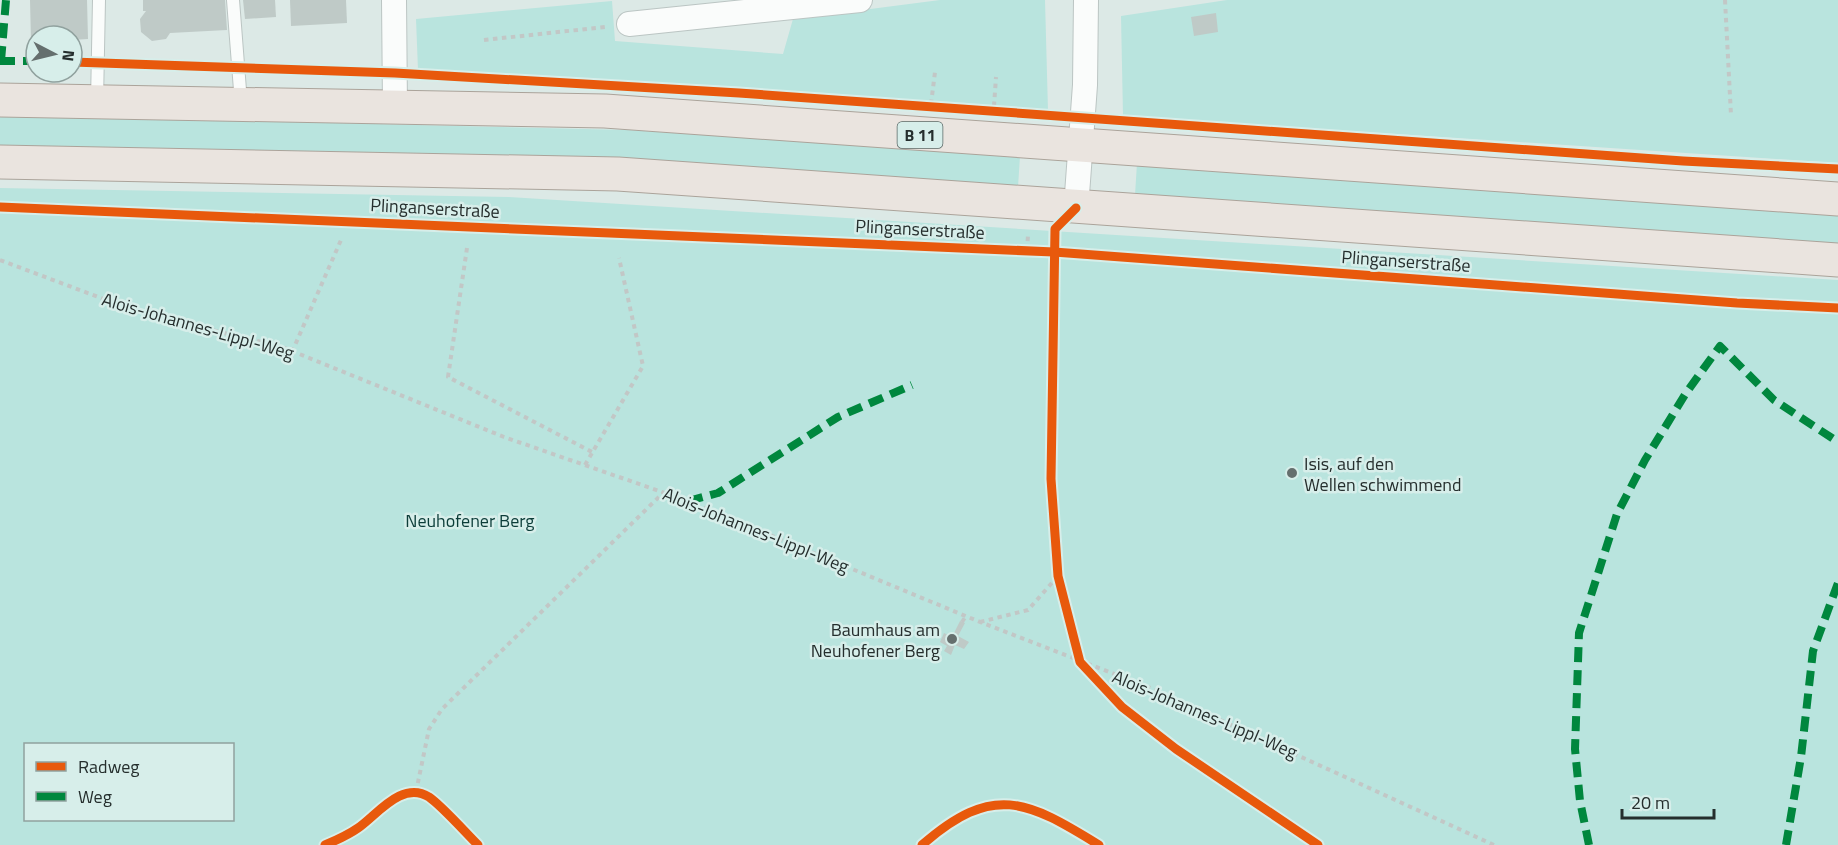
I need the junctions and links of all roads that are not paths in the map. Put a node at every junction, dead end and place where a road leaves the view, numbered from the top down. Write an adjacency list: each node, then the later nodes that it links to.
1 (99, 0): 8 (lane)
2 (233, 0): 9 (lane)
3 (394, 0): 10 (street)
4 (860, 0): 6 (street)
5 (1086, 0): 11 (street)
6 (629, 24)
7 (0, 100): 8 (main road, B 11)
8 (97, 101): 9 (main road, B 11)
9 (241, 104): 10 (main road, B 11)
10 (396, 106): 11 (main road, B 11)
11 (1081, 146): 13 (main road, B 11); 14 (street)
12 (0, 162): 14 (main road, Plinganserstraße)
13 (1838, 199)
14 (1076, 208): 15 (main road, Plinganserstraße)
15 (1838, 260)

